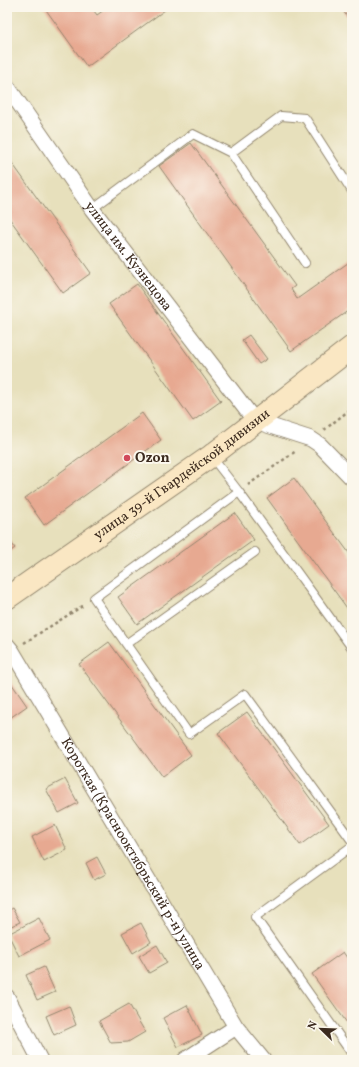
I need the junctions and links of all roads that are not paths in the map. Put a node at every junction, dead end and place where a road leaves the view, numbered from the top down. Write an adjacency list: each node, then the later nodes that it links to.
1 (7, 86): 4 (street, улица им. Кузнецова)
2 (231, 153): 3 (lane); 4 (lane); 5 (lane)
3 (352, 190)
4 (92, 209): 7 (street, улица им. Кузнецова)
5 (305, 263)
6 (352, 347): 7 (main road, улица 39-й Гвардейской дивизии)
7 (255, 421): 8 (main road, улица 39-й Гвардейской дивизии); 9 (street)
8 (211, 456): 10 (lane); 12 (main road, улица 39-й Гвардейской дивизии)
9 (352, 478)
10 (239, 492): 13 (lane); 15 (lane)
11 (255, 552): 13 (lane)
12 (7, 598)
13 (126, 644): 16 (lane)
14 (9, 648): 19 (street, Короткая (Краснооктябрьский р-н) улица)
15 (352, 648)
16 (352, 841)
17 (352, 846): 20 (lane)
18 (7, 997): 21 (street)
19 (236, 1027): 22 (street); 23 (street, Короткая (Краснооктябрьский р-н) улица)
20 (352, 1054)
21 (40, 1060)
22 (185, 1060)
23 (263, 1060)

